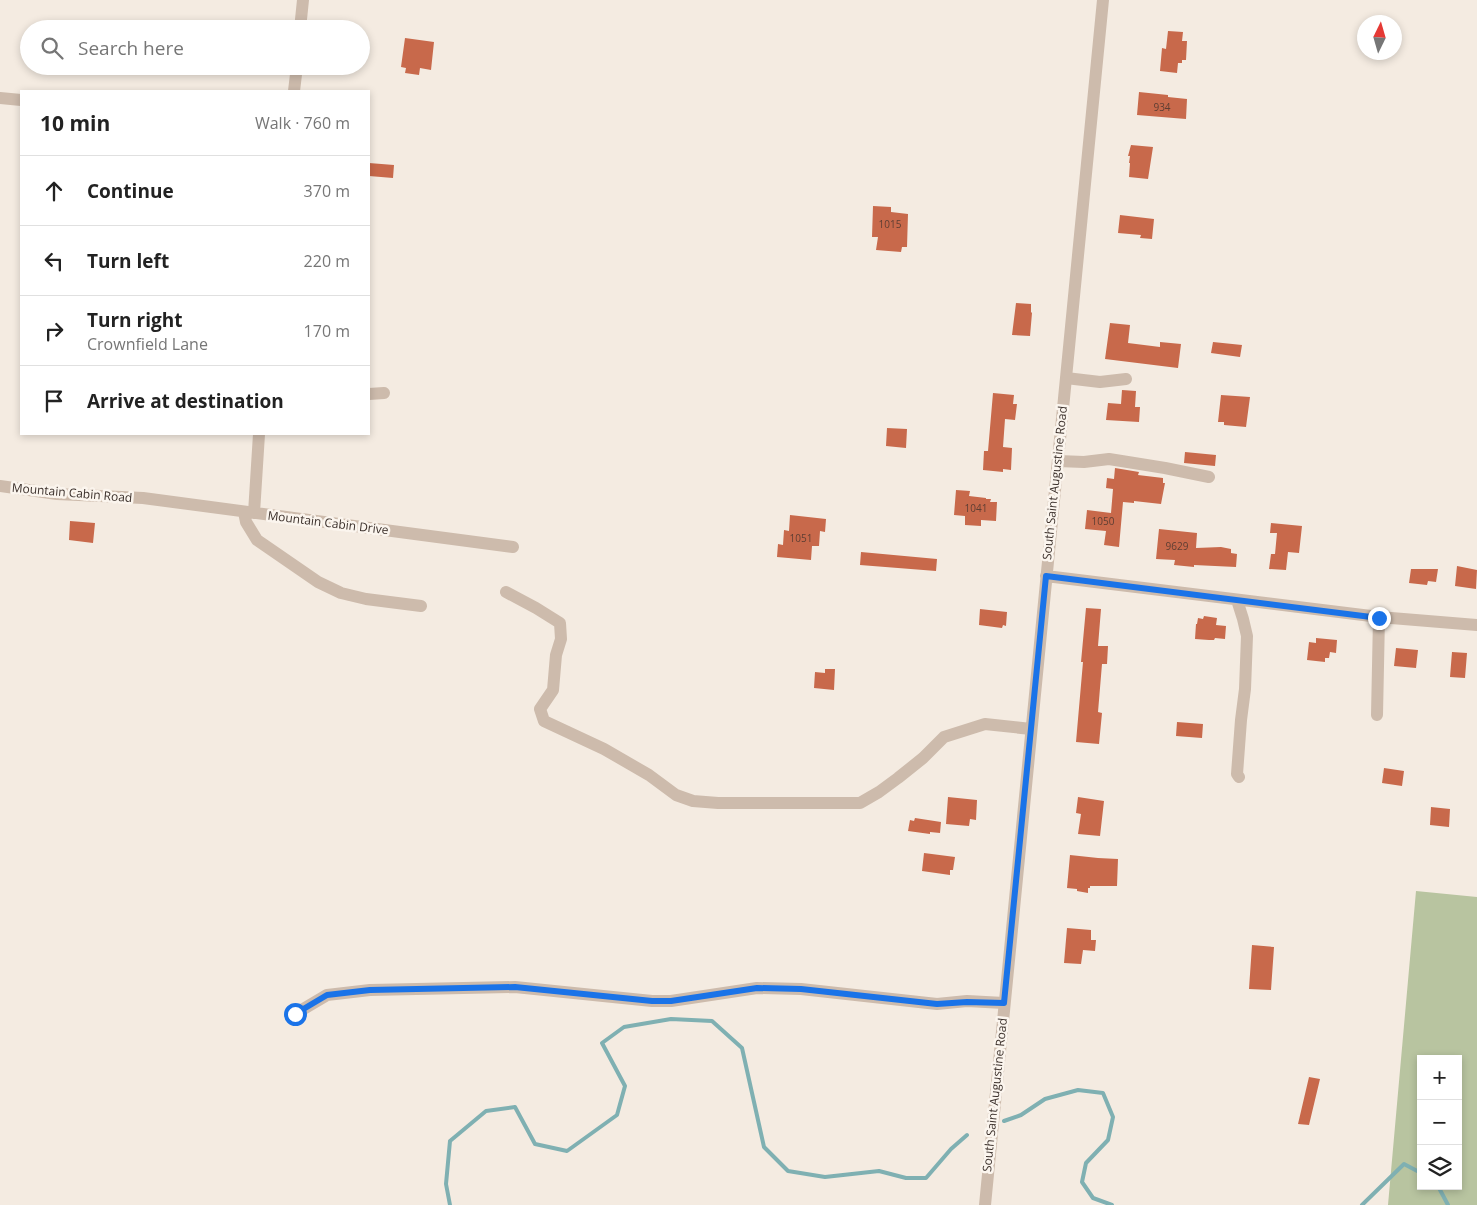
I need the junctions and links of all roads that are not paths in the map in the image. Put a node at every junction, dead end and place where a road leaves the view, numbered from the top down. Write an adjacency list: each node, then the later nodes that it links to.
1 (303, 0): 3 (street)
2 (1103, 0): 8 (street, South Saint Augustine Road)
3 (301, 20)
4 (295, 75): 5 (street)
5 (294, 90)
6 (0, 98): 7 (street)
7 (20, 100)
8 (1066, 378): 9 (street); 13 (street, South Saint Augustine Road)
9 (1126, 379)
10 (384, 393): 11 (street)
11 (370, 394)
12 (259, 435): 17 (street)
13 (1058, 461): 14 (street); 19 (street, South Saint Augustine Road)
14 (1209, 477)
15 (0, 486): 16 (street, Mountain Cabin Road)
16 (144, 498): 17 (street, Mountain Cabin Drive)
17 (249, 513): 18 (street, Mountain Cabin Drive); 22 (street)
18 (513, 547)
19 (1046, 576): 21 (street); 26 (street, South Saint Augustine Road)
20 (506, 592): 26 (street)
21 (1237, 600): 23 (street); 27 (street)
22 (421, 606)
23 (1379, 618): 24 (street); 25 (street)
24 (1477, 625)
25 (1377, 715)
26 (1031, 729): 28 (street, South Saint Augustine Road)
27 (1239, 777)
28 (1004, 1003): 29 (street); 30 (street, South Saint Augustine Road)
29 (295, 1014)
30 (984, 1205)

